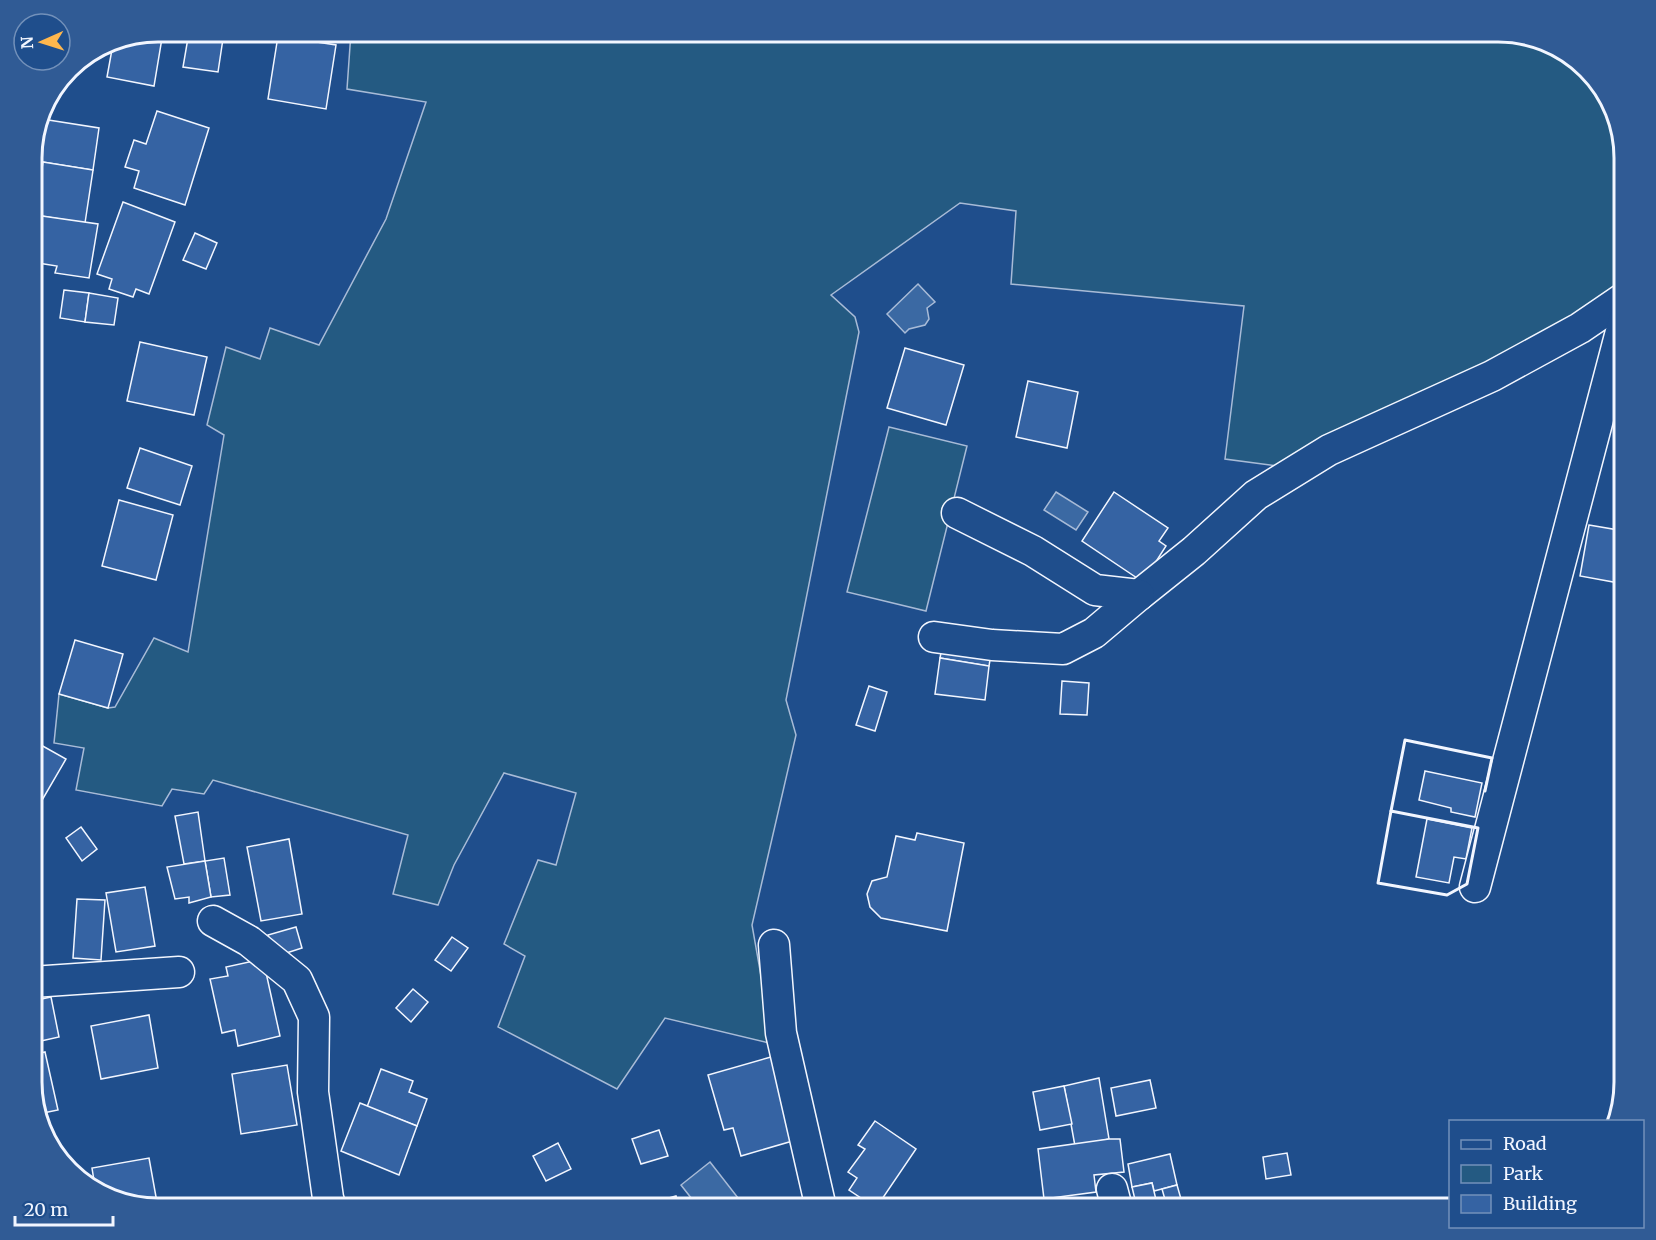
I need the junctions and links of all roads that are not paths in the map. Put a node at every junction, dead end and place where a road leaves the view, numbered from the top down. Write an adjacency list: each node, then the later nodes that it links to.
1 (1614, 305): 4 (street)
2 (1614, 358): 6 (street)
3 (957, 513): 4 (street)
4 (1138, 595): 5 (street)
5 (934, 637)
6 (1475, 887)
7 (213, 921): 11 (street)
8 (774, 945): 12 (street)
9 (179, 972): 10 (street)
10 (42, 981)
11 (328, 1198)
12 (818, 1198)

